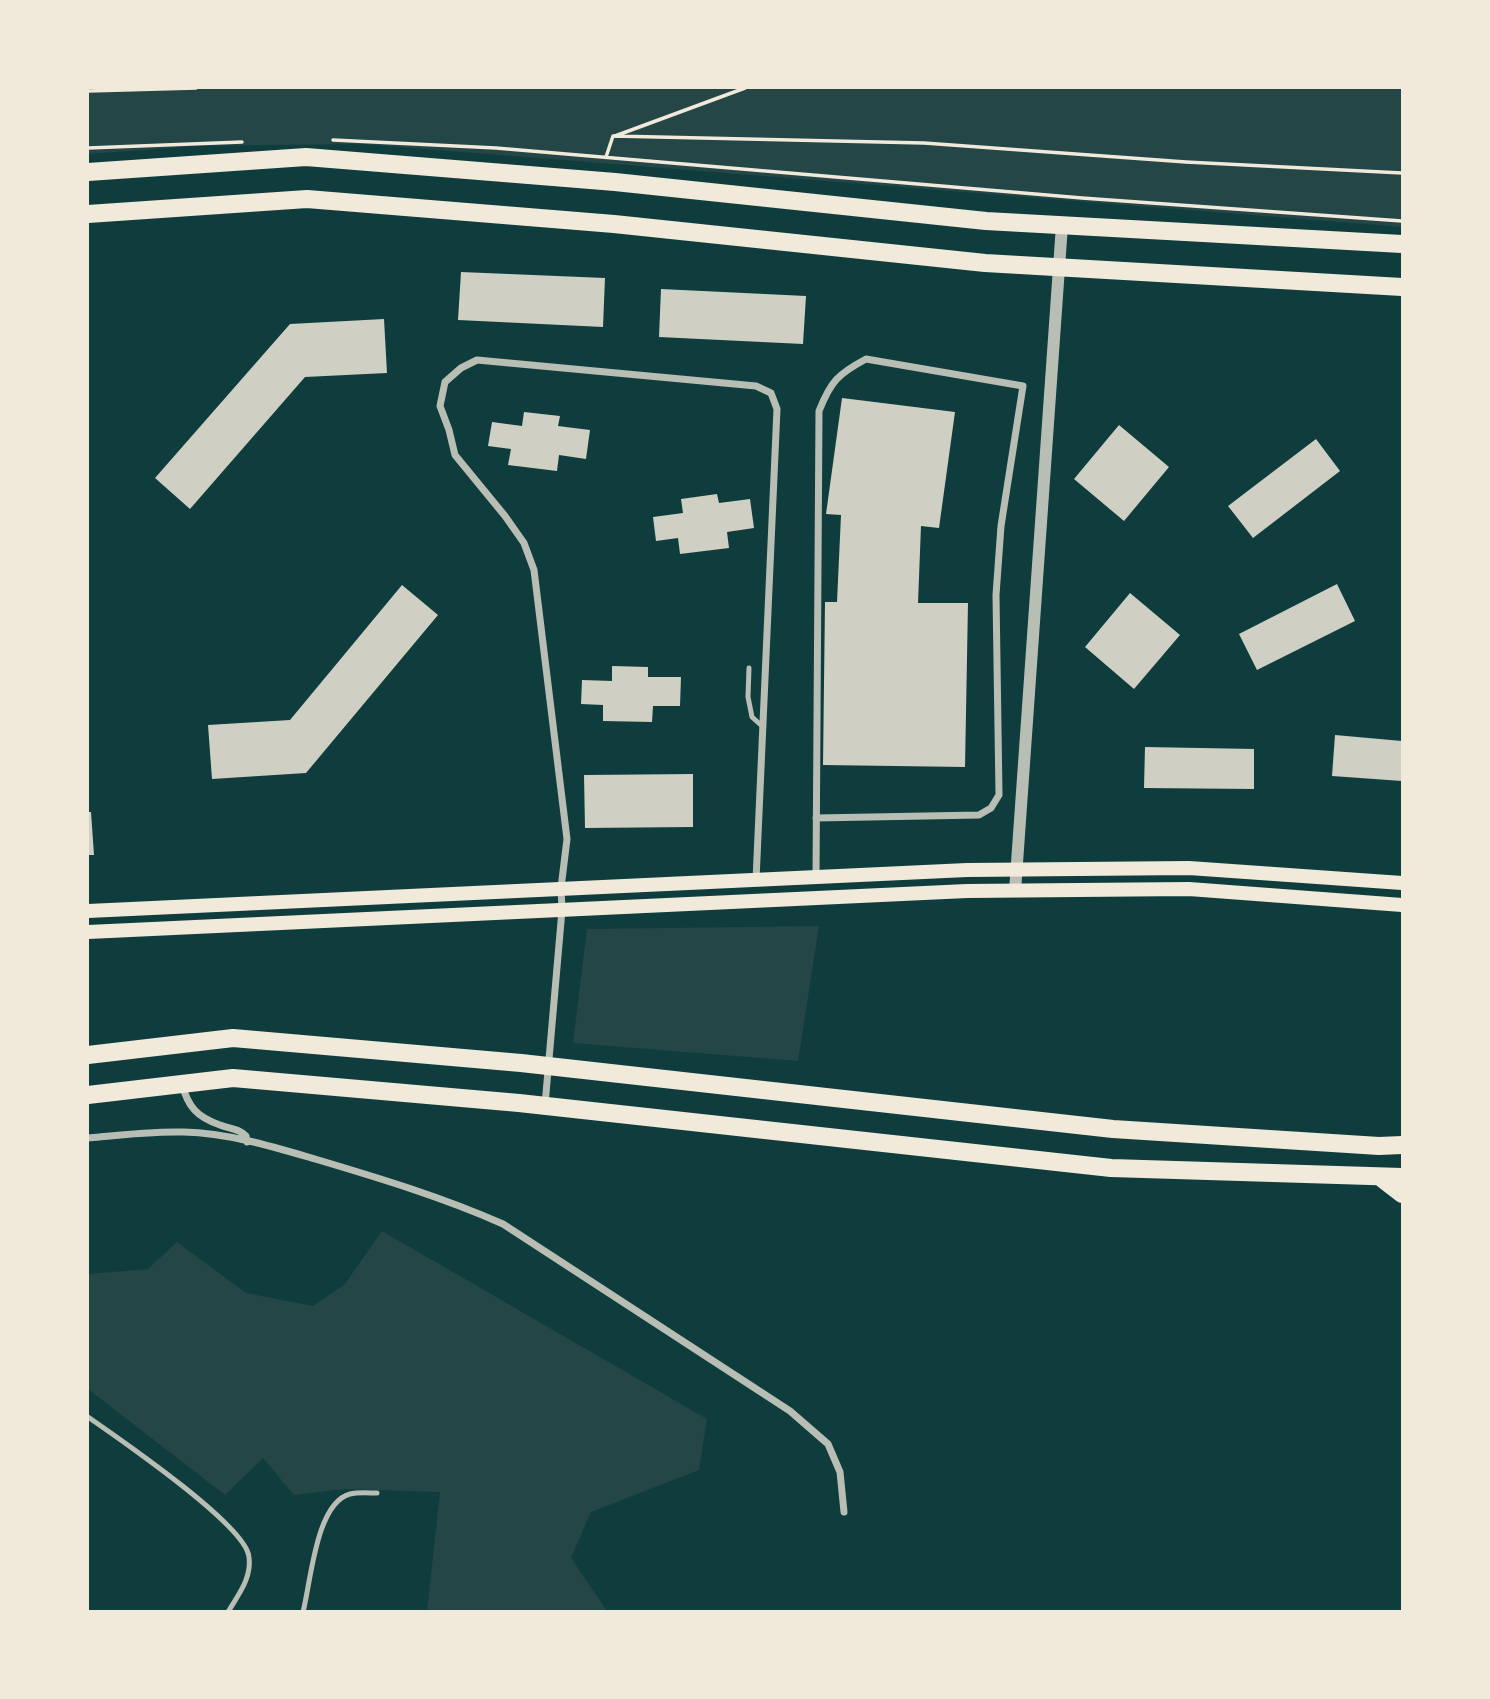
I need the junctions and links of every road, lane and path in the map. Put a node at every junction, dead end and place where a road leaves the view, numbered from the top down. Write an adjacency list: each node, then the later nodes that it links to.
1 (196, 88): 3 (path)
2 (745, 88): 4 (path)
3 (88, 91)
4 (612, 136): 8 (path); 10 (path)
5 (333, 140): 8 (path)
6 (251, 142): 7 (path)
7 (88, 148)
8 (606, 157): 12 (path)
9 (88, 172): 13 (main road)
10 (1402, 173)
11 (88, 214): 15 (main road)
12 (1402, 221)
13 (1062, 225): 14 (main road); 15 (street)
14 (1402, 244)
15 (1059, 267): 16 (main road); 20 (street)
16 (1402, 287)
17 (748, 668): 18 (lane)
18 (762, 726): 22 (street); 24 (street)
19 (816, 818): 19 (street); 21 (street)
20 (1016, 870): 21 (main road); 23 (main road); 25 (street)
21 (816, 877): 22 (main road)
22 (756, 880): 24 (main road)
23 (1402, 883)
24 (561, 888): 27 (street); 28 (main road)
25 (1015, 891): 26 (main road); 27 (main road)
26 (1402, 905)
27 (562, 910): 29 (main road); 31 (street)
28 (88, 911)
29 (88, 932)
30 (88, 1055): 31 (main road)
31 (549, 1066): 34 (street); 37 (main road)
32 (182, 1083): 33 (main road); 34 (main road); 36 (street)
33 (88, 1095)
34 (545, 1105): 38 (main road)
35 (88, 1138): 36 (street)
36 (247, 1142): 43 (street)
37 (1402, 1143)
38 (1380, 1177): 39 (main road); 40 (main road)
39 (1402, 1177)
40 (1402, 1194)
41 (88, 1417): 44 (lane)
42 (377, 1493): 45 (lane)
43 (844, 1512)
44 (228, 1612)
45 (303, 1612)

